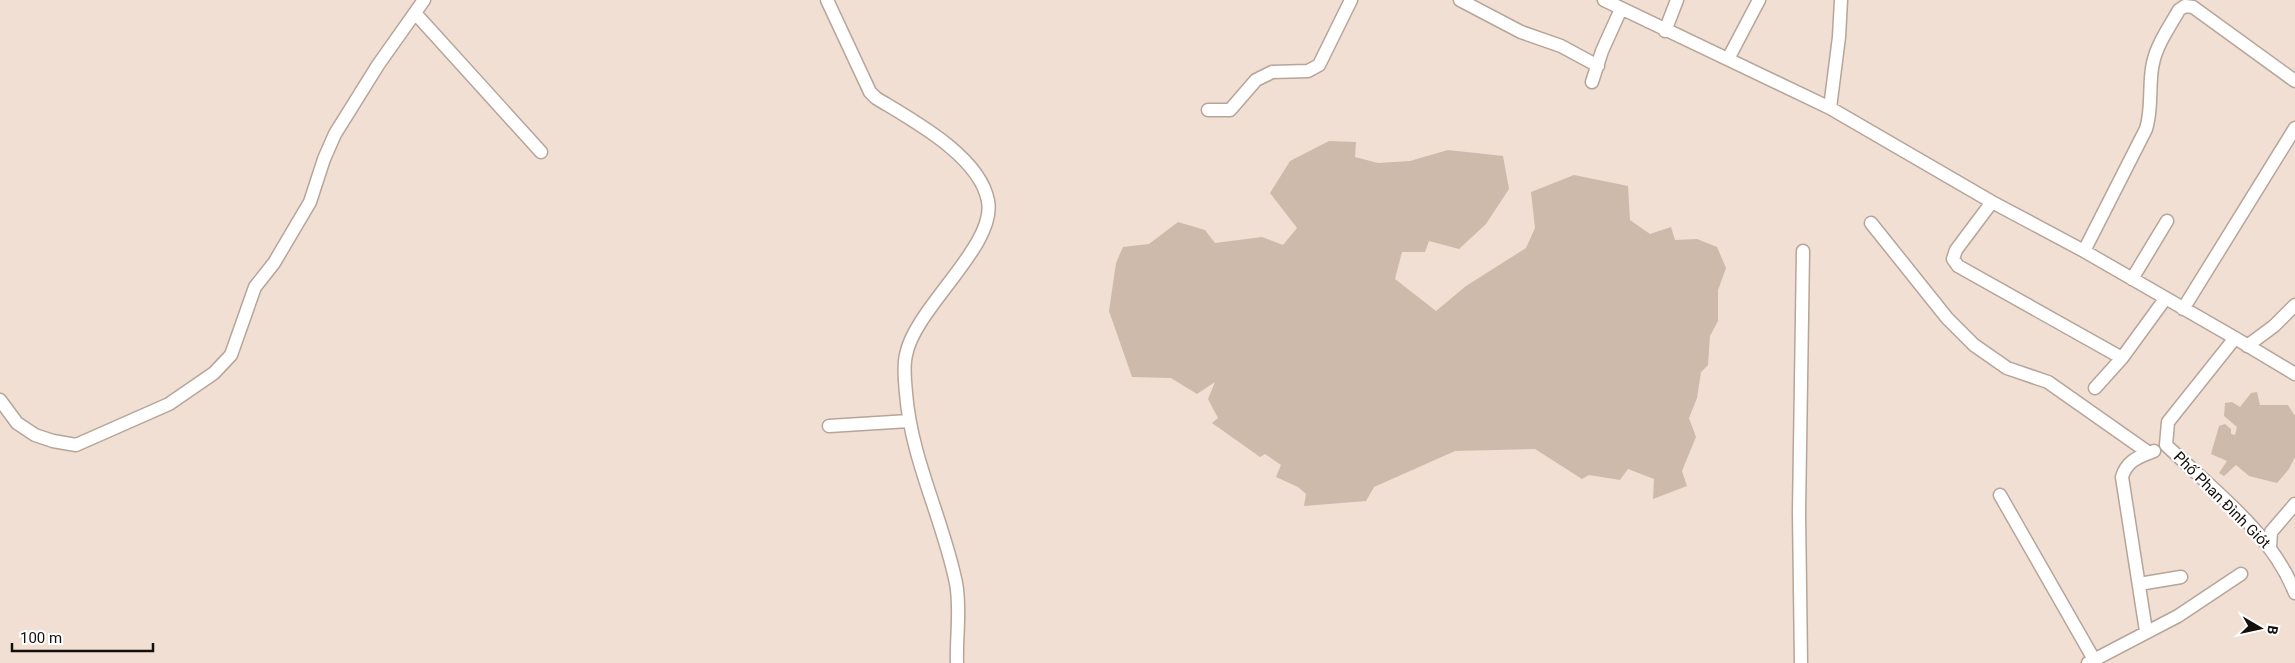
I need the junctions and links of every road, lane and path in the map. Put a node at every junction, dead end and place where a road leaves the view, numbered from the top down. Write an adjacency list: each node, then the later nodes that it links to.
1 (424, 0): 10 (street)
2 (827, 0): 35 (street)
3 (1351, 0): 17 (street)
4 (1460, 0): 13 (street)
5 (1604, 0): 9 (street)
6 (1677, 0): 11 (street)
7 (1759, 0): 12 (street)
8 (1841, 0): 16 (street)
9 (1622, 9): 11 (street); 13 (street)
10 (415, 13): 19 (street); 34 (street)
11 (1665, 31): 12 (street)
12 (1728, 60): 16 (street)
13 (1598, 66): 15 (street)
14 (2295, 80): 24 (street)
15 (1592, 82)
16 (1830, 108): 20 (street)
17 (1208, 110)
18 (2295, 128): 28 (street)
19 (541, 152)
20 (1992, 202): 24 (street); 31 (street)
21 (2167, 221): 25 (street)
22 (1871, 223): 38 (street)
23 (1803, 251): 49 (street)
24 (2084, 252): 25 (street)
25 (2132, 279): 26 (street)
26 (2165, 299): 28 (street); 31 (street)
27 (2295, 305): 30 (street)
28 (2183, 309): 29 (street)
29 (2235, 338): 30 (street); 37 (street, Phố Phan Đình Giót)
30 (2247, 346): 32 (street)
31 (2122, 358): 33 (street)
32 (2295, 374)
33 (2095, 388)
34 (0, 400)
35 (909, 421): 36 (street); 48 (street)
36 (829, 426)
37 (2166, 446): 38 (street); 41 (street, Phố Phan Đình Giót)
38 (2149, 453): 44 (street)
39 (2000, 495): 47 (street)
40 (2295, 504): 41 (street)
41 (2270, 547): 45 (street, Phố Phan Đình Giót)
42 (2241, 574): 46 (street)
43 (2181, 577): 44 (street)
44 (2139, 584): 46 (street)
45 (2295, 593)
46 (2146, 631): 47 (street)
47 (2093, 661)
48 (957, 663)
49 (1801, 663)

